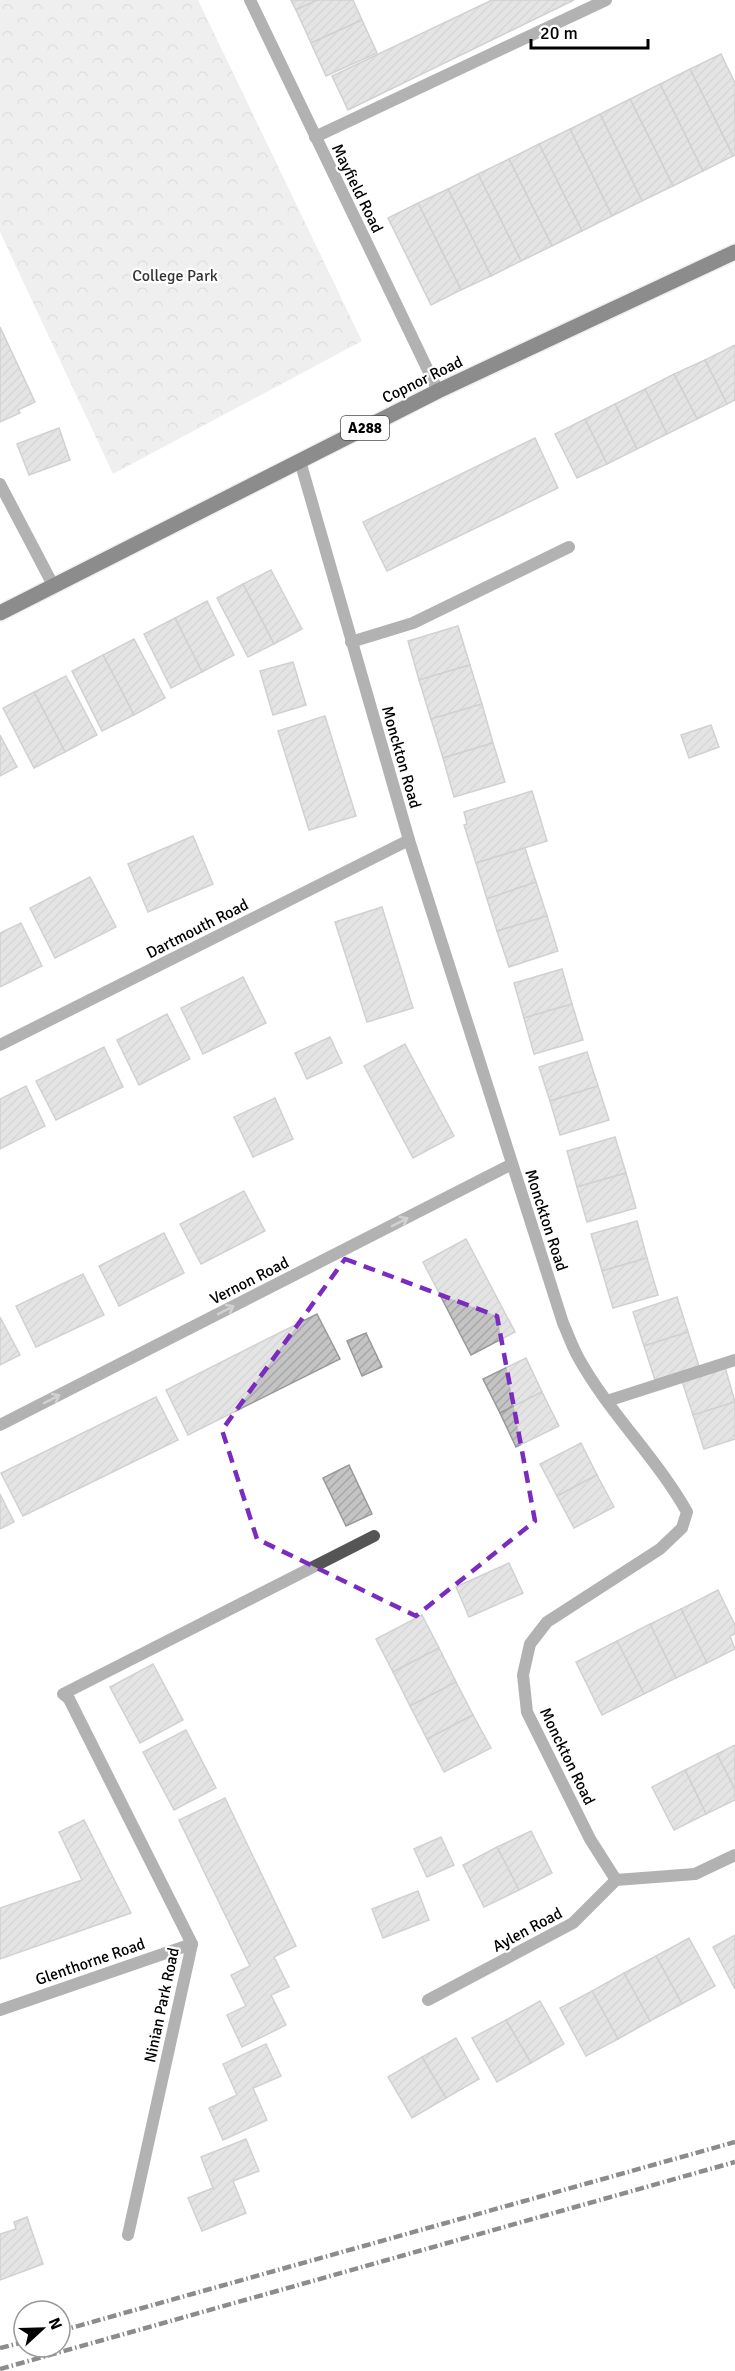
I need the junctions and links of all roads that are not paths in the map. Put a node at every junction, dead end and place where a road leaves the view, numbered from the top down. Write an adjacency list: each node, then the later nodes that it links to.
1 (250, 0): 3 (street, Mayfield Road)
2 (606, 0): 3 (street)
3 (315, 137): 5 (street, Mayfield Road)
4 (735, 252): 5 (main road, Copnor Road / A288)
5 (438, 391): 6 (main road, Copnor Road / A288)
6 (300, 461): 9 (main road, Copnor Road / A288); 11 (street, Monckton Road)
7 (0, 484): 9 (street)
8 (569, 547): 11 (street)
9 (53, 585): 10 (main road, Copnor Road / A288)
10 (0, 613)
11 (351, 642): 12 (street, Monckton Road)
12 (409, 840): 13 (street, Dartmouth Road); 14 (street, Monckton Road)
13 (0, 1045)
14 (512, 1164): 16 (street, Monckton Road); 17 (street, Vernon Road, one-way to 14)
15 (735, 1360): 16 (street)
16 (607, 1401): 20 (street, Monckton Road)
17 (0, 1425)
18 (374, 1536): 21 (street, Ninian Park Road)
19 (735, 1855): 20 (street)
20 (616, 1880): 22 (street, Aylen Road)
21 (192, 1944): 23 (street, Glenthorne Road); 24 (street, Ninian Park Road)
22 (428, 2000)
23 (0, 2010)
24 (128, 2235)

